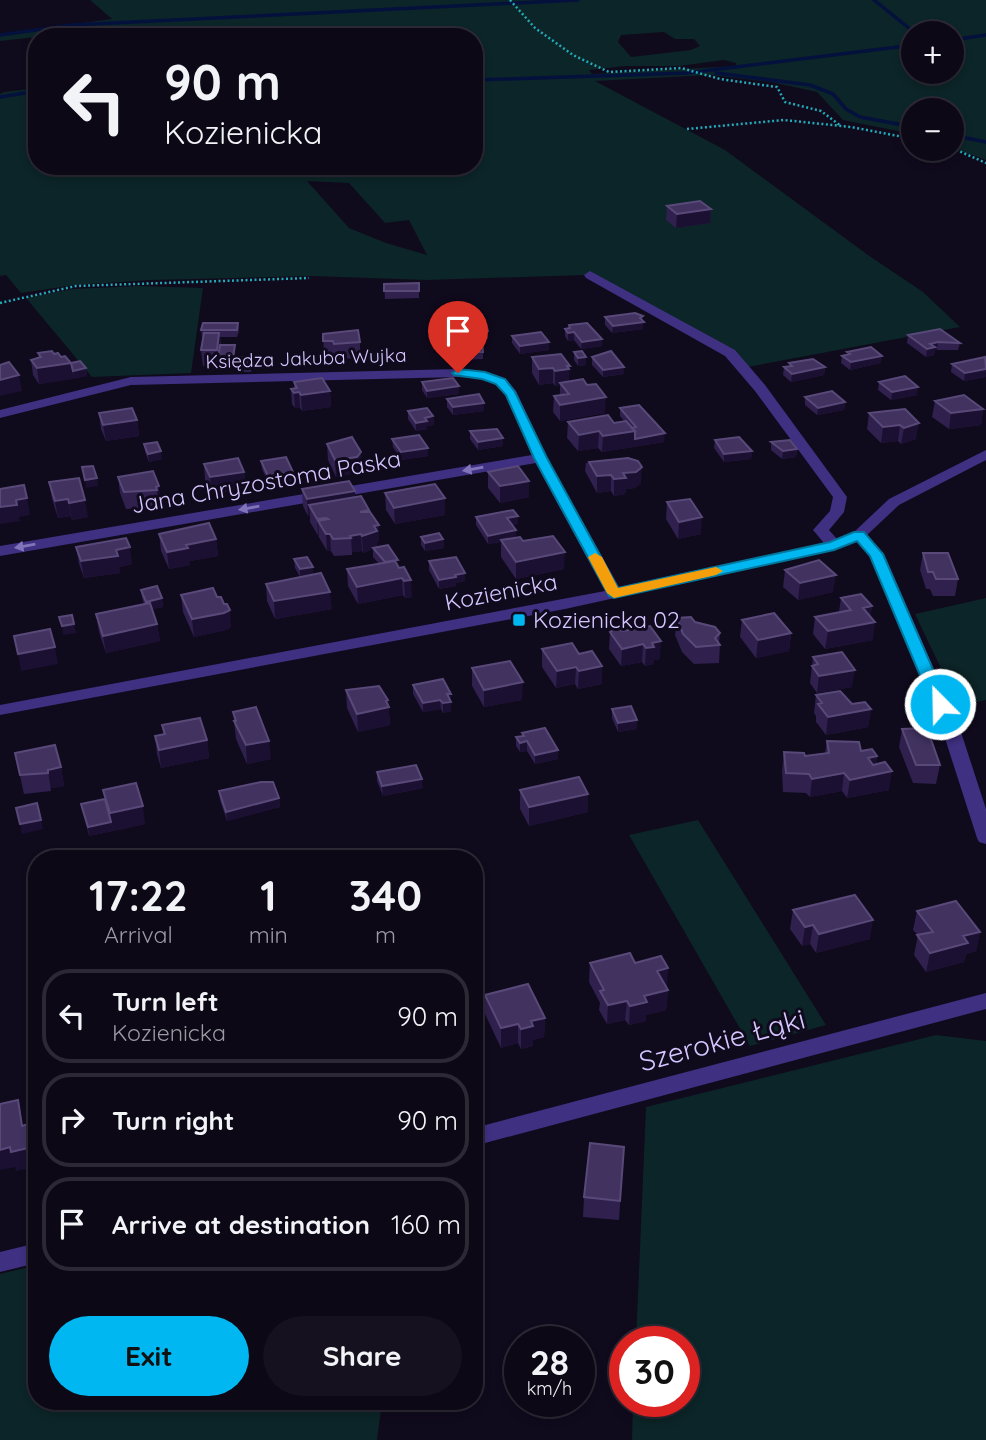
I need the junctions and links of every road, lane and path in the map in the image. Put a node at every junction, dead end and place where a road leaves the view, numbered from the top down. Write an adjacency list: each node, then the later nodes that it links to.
1 (509, 0): 2 (path)
2 (841, 126): 3 (path); 4 (path)
3 (687, 129)
4 (901, 137)
5 (964, 153): 6 (path)
6 (986, 163)
7 (590, 275): 14 (street)
8 (309, 278): 9 (path)
9 (0, 303)
10 (0, 414): 12 (street, Księdza Jakuba Wujka)
11 (986, 454): 13 (street, Kozienicka)
12 (540, 458): 15 (street, Jana Chryzostoma Paska, one-way to 15); 16 (street, Księdza Jakuba Wujka)
13 (859, 535): 14 (street, Kozienicka); 18 (street)
14 (834, 545): 16 (street, Kozienicka)
15 (0, 551)
16 (614, 593): 17 (street, Kozienicka)
17 (0, 710)
18 (986, 838)
19 (986, 1001): 20 (street, Szerokie Łąki)
20 (483, 1135)
21 (28, 1255): 22 (street)
22 (0, 1262)

